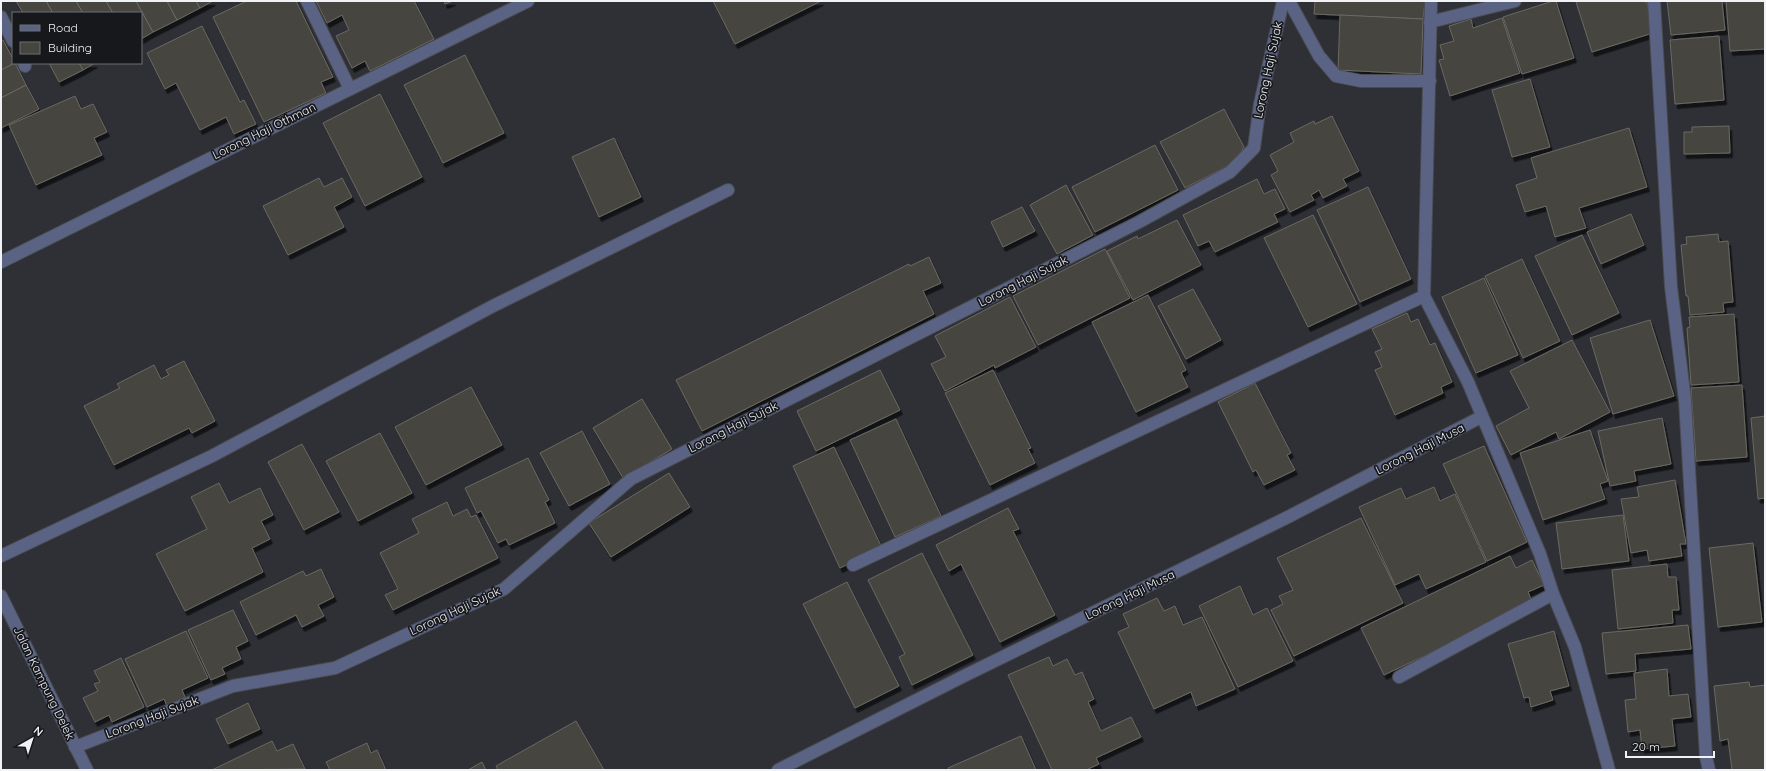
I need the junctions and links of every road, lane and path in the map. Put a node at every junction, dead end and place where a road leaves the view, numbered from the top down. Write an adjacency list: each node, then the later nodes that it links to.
1 (307, 1): 12 (street)
2 (528, 1): 12 (street, Lorong Haji Othman)
3 (1283, 1): 22 (street, Lorong Haji Sujak)
4 (1289, 1): 11 (street)
5 (1431, 1): 9 (street)
6 (1516, 1): 9 (street)
7 (1654, 1): 26 (street)
8 (1, 17): 10 (street)
9 (1430, 22): 11 (street)
10 (12, 39)
11 (1430, 81): 15 (street)
12 (350, 89): 14 (street, Lorong Haji Othman)
13 (728, 190): 17 (street)
14 (1, 262)
15 (1424, 296): 16 (street); 18 (street)
16 (1482, 417): 19 (street); 24 (street, Lorong Haji Musa)
17 (1, 556)
18 (853, 565)
19 (1553, 594): 21 (street); 25 (street)
20 (1, 596): 22 (street, Jalan Kampung Delek)
21 (1399, 677)
22 (75, 747): 23 (street, Jalan Kampung Delek)
23 (87, 770)
24 (778, 770)
25 (1609, 770)
26 (1709, 770)

